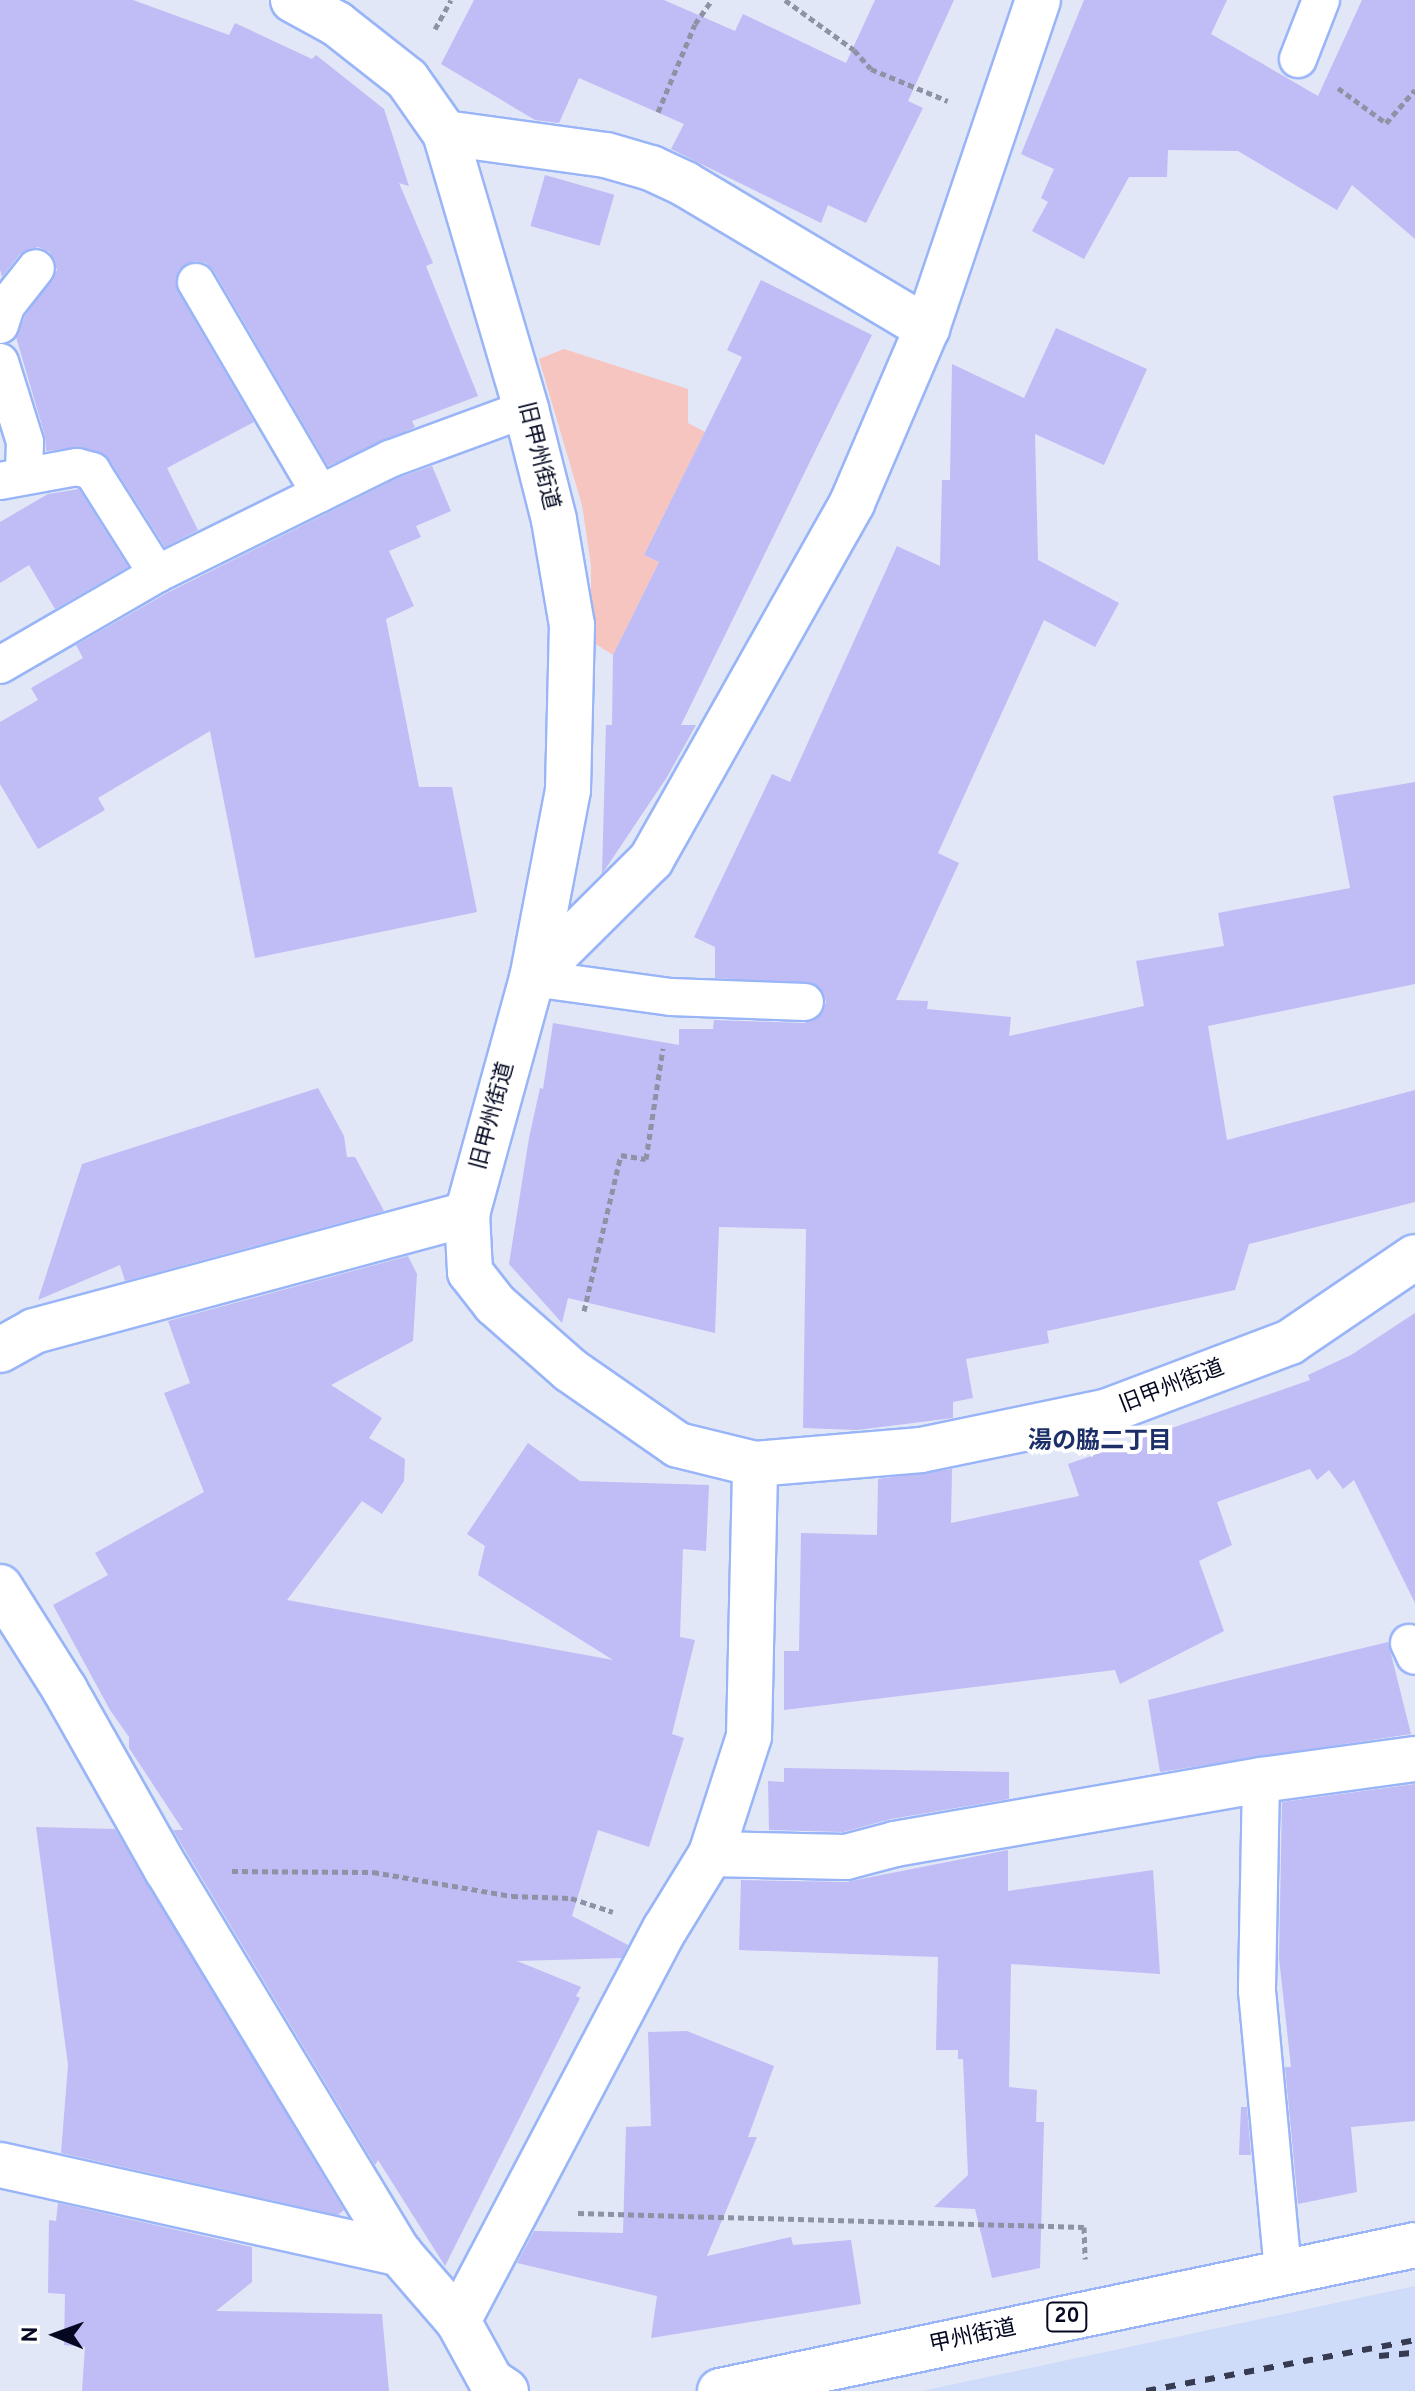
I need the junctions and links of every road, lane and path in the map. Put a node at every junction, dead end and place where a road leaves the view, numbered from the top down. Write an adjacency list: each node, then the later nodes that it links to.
1 (293, 0): 9 (main road, 旧甲州街道)
2 (712, 0): 10 (path)
3 (785, 0): 8 (path)
4 (1038, 0): 8 (main road)
5 (1321, 0): 6 (lane)
6 (1298, 59): 7 (path)
7 (1415, 90)
8 (996, 114): 14 (main road)
9 (445, 133): 10 (main road); 16 (main road, 旧甲州街道)
10 (651, 168): 14 (main road)
11 (36, 268): 13 (lane)
12 (196, 282): 18 (lane)
13 (0, 325)
14 (927, 328): 21 (main road)
15 (0, 362): 17 (lane)
16 (526, 409): 18 (lane); 21 (main road, 旧甲州街道)
17 (12, 478): 19 (lane)
18 (320, 493): 19 (lane)
19 (157, 574): 20 (lane)
20 (0, 665)
21 (532, 978): 22 (lane); 24 (main road, 旧甲州街道)
22 (671, 997): 23 (lane); 27 (path)
23 (805, 1002)
24 (467, 1214): 26 (main road); 27 (main road, 旧甲州街道)
25 (1415, 1257): 28 (main road, 旧甲州街道)
26 (0, 1350)
27 (570, 1370): 28 (main road, 旧甲州街道)
28 (755, 1464): 32 (main road)
29 (0, 1587): 33 (main road)
30 (1415, 1759): 31 (main road)
31 (1261, 1780): 32 (main road); 39 (lane)
32 (711, 1854): 34 (main road)
33 (167, 1870): 34 (path); 38 (main road)
34 (665, 1929): 36 (main road)
35 (0, 2165): 38 (main road)
36 (517, 2211): 40 (path); 41 (main road)
37 (1415, 2245): 39 (main road, 甲州街道 / 20)
38 (400, 2254): 41 (main road)
39 (1283, 2273): 40 (main road, 甲州街道 / 20)
40 (1087, 2313): 43 (main road, 甲州街道 / 20)
41 (458, 2321): 42 (main road)
42 (506, 2391)
43 (720, 2391)

